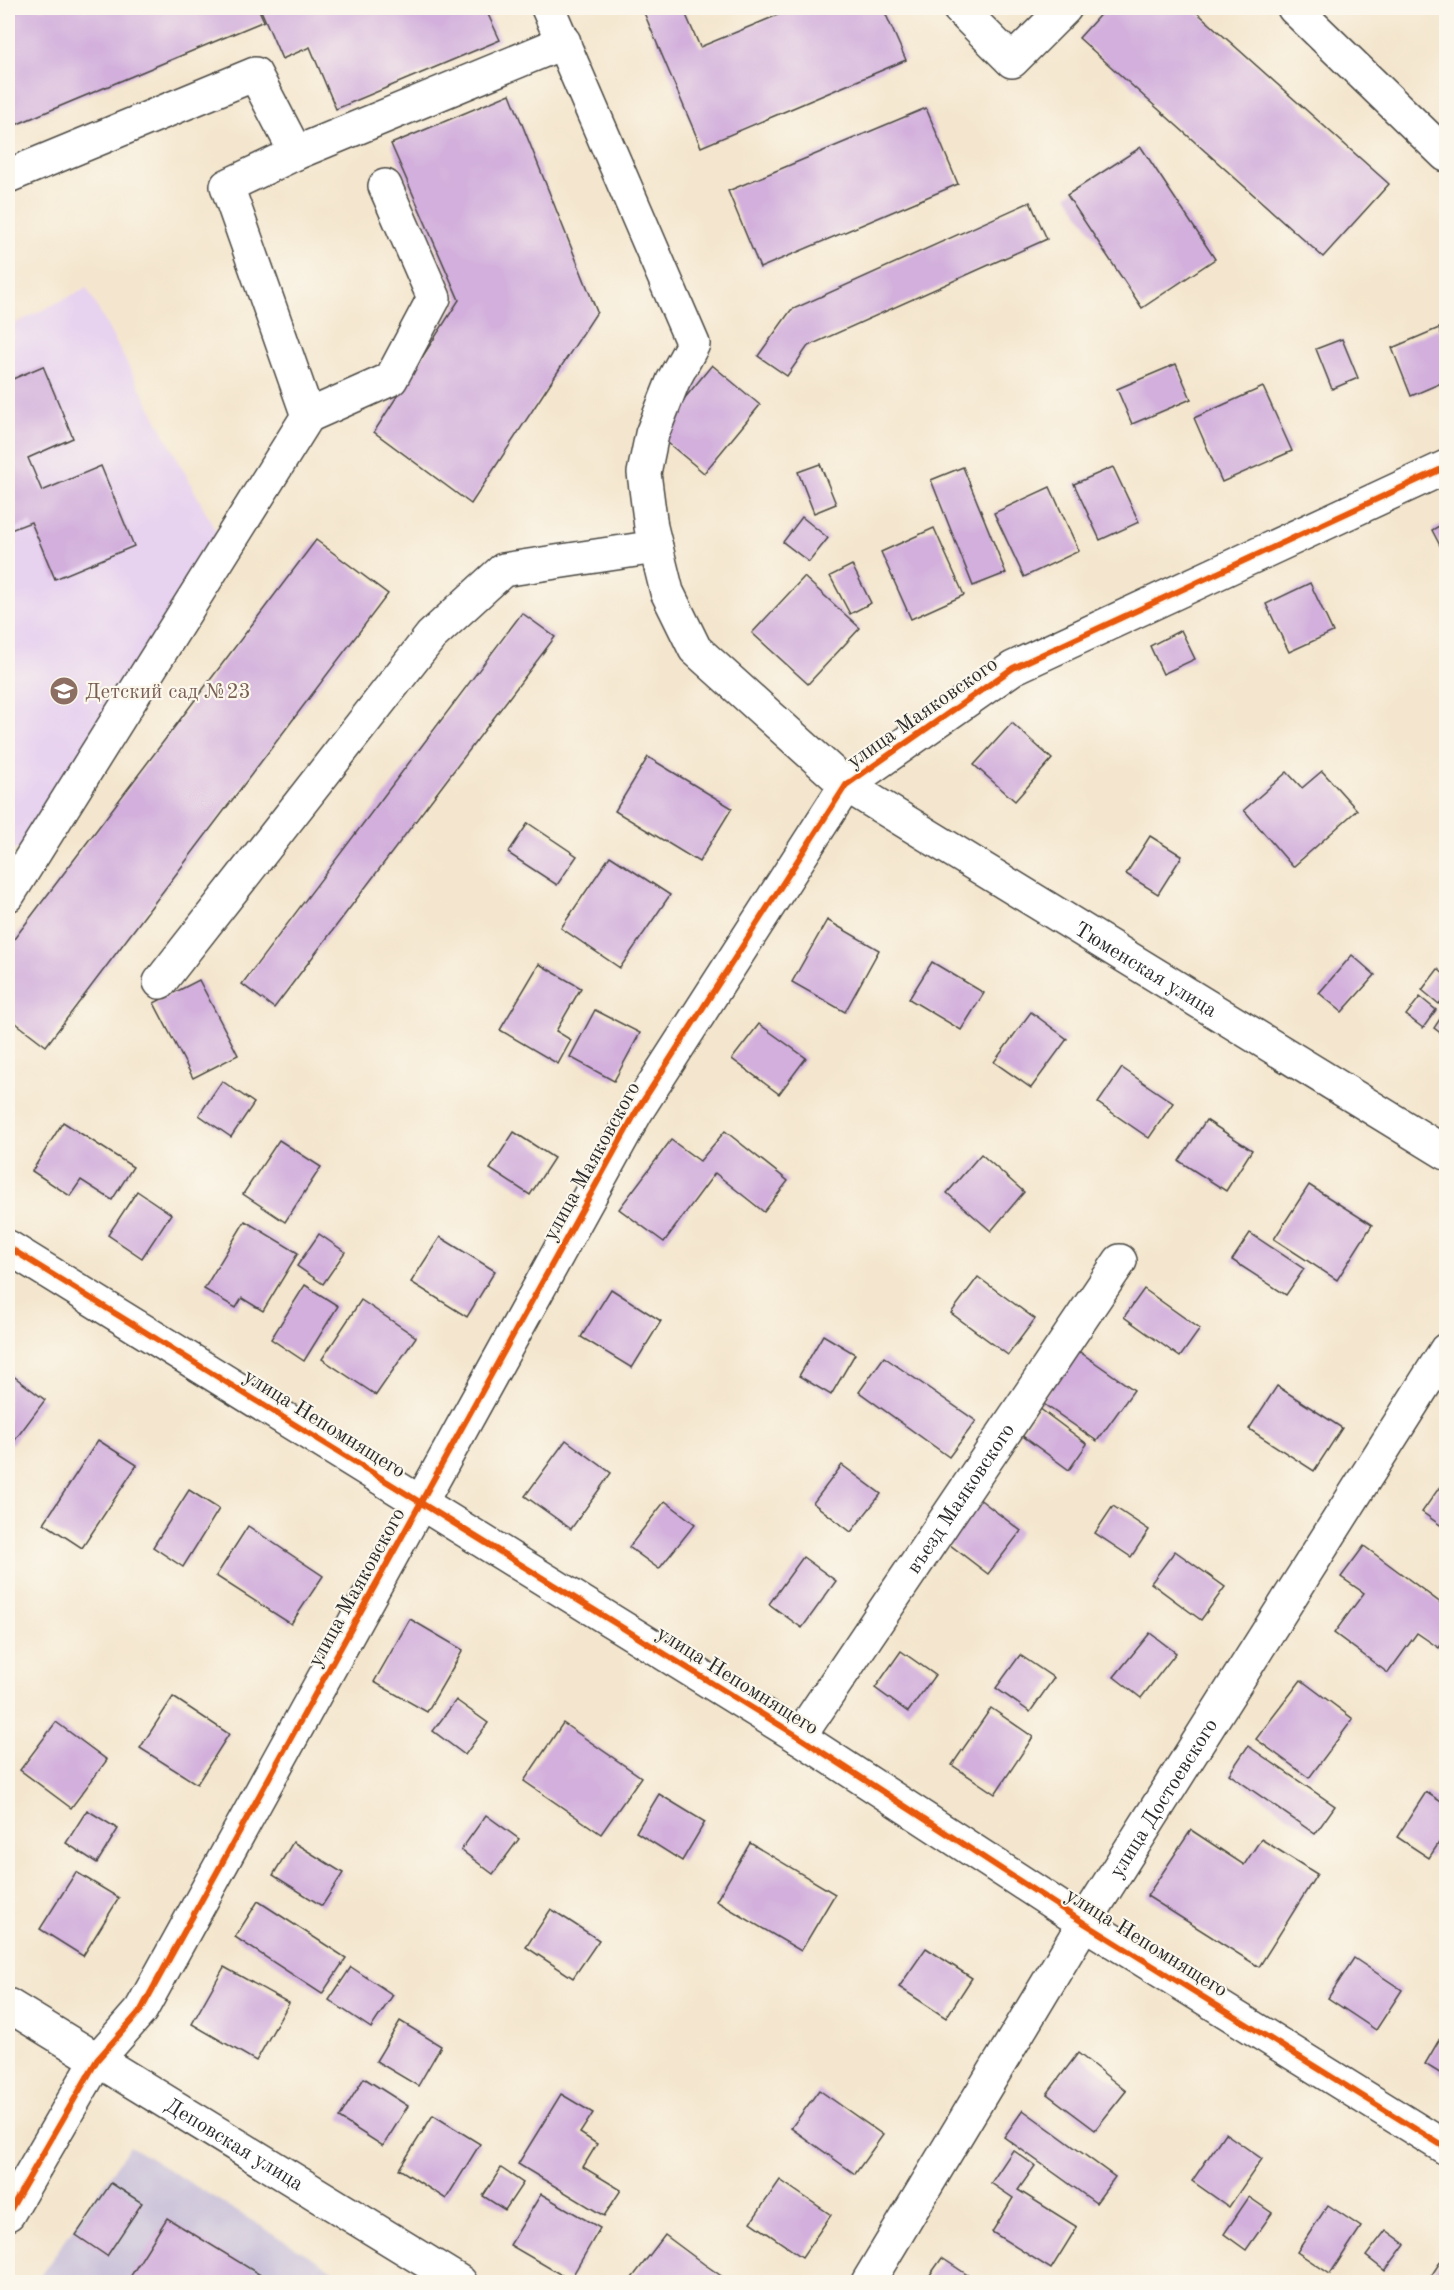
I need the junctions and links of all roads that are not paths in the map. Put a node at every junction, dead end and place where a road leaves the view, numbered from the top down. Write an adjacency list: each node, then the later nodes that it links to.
1 (548, 8): 5 (street, Тюменская улица)
2 (959, 8): 3 (street)
3 (1065, 8)
4 (1294, 8): 7 (street)
5 (564, 42): 6 (street); 12 (street, Тюменская улица)
6 (296, 153): 8 (street); 10 (street)
7 (1446, 155)
8 (8, 176)
9 (385, 186): 10 (street)
10 (308, 416): 14 (street)
11 (1446, 467): 13 (street, улица Маяковского)
12 (656, 547): 13 (street, Тюменская улица); 15 (street)
13 (846, 785): 16 (street, Тюменская улица); 20 (street, улица Маяковского)
14 (8, 895)
15 (160, 982)
16 (1446, 1153)
17 (8, 1247): 20 (street, улица Непомнящего)
18 (1120, 1261): 21 (street, въезд Маяковского)
19 (1446, 1350): 22 (street, улица Достоевского)
20 (422, 1502): 21 (street, улица Непомнящего); 24 (street, улица Маяковского)
21 (800, 1737): 22 (street, улица Непомнящего)
22 (1084, 1923): 25 (street, улица Непомнящего); 28 (street, улица Достоевского)
23 (8, 2005): 24 (street, Деповская улица)
24 (96, 2060): 26 (street, улица Маяковского); 27 (street, Деповская улица)
25 (1446, 2148)
26 (8, 2214)
27 (460, 2283)
28 (868, 2283)

